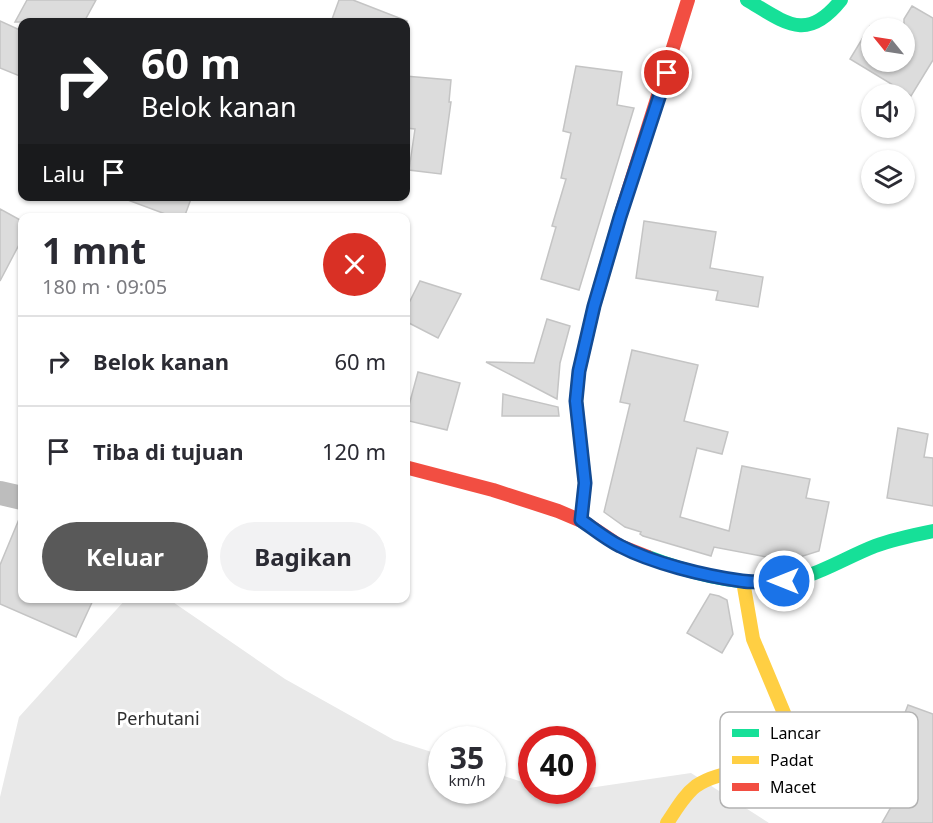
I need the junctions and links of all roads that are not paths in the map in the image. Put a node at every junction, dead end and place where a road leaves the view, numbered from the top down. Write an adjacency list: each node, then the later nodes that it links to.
1 (688, 0): 7 (street)
2 (747, 0): 3 (street)
3 (841, 0)
4 (410, 468): 7 (street)
5 (0, 494): 6 (street)
6 (18, 497)
7 (581, 520): 9 (street)
8 (933, 531): 9 (street)
9 (743, 581): 10 (street)
10 (784, 712)
11 (720, 778): 12 (street)
12 (667, 823)

